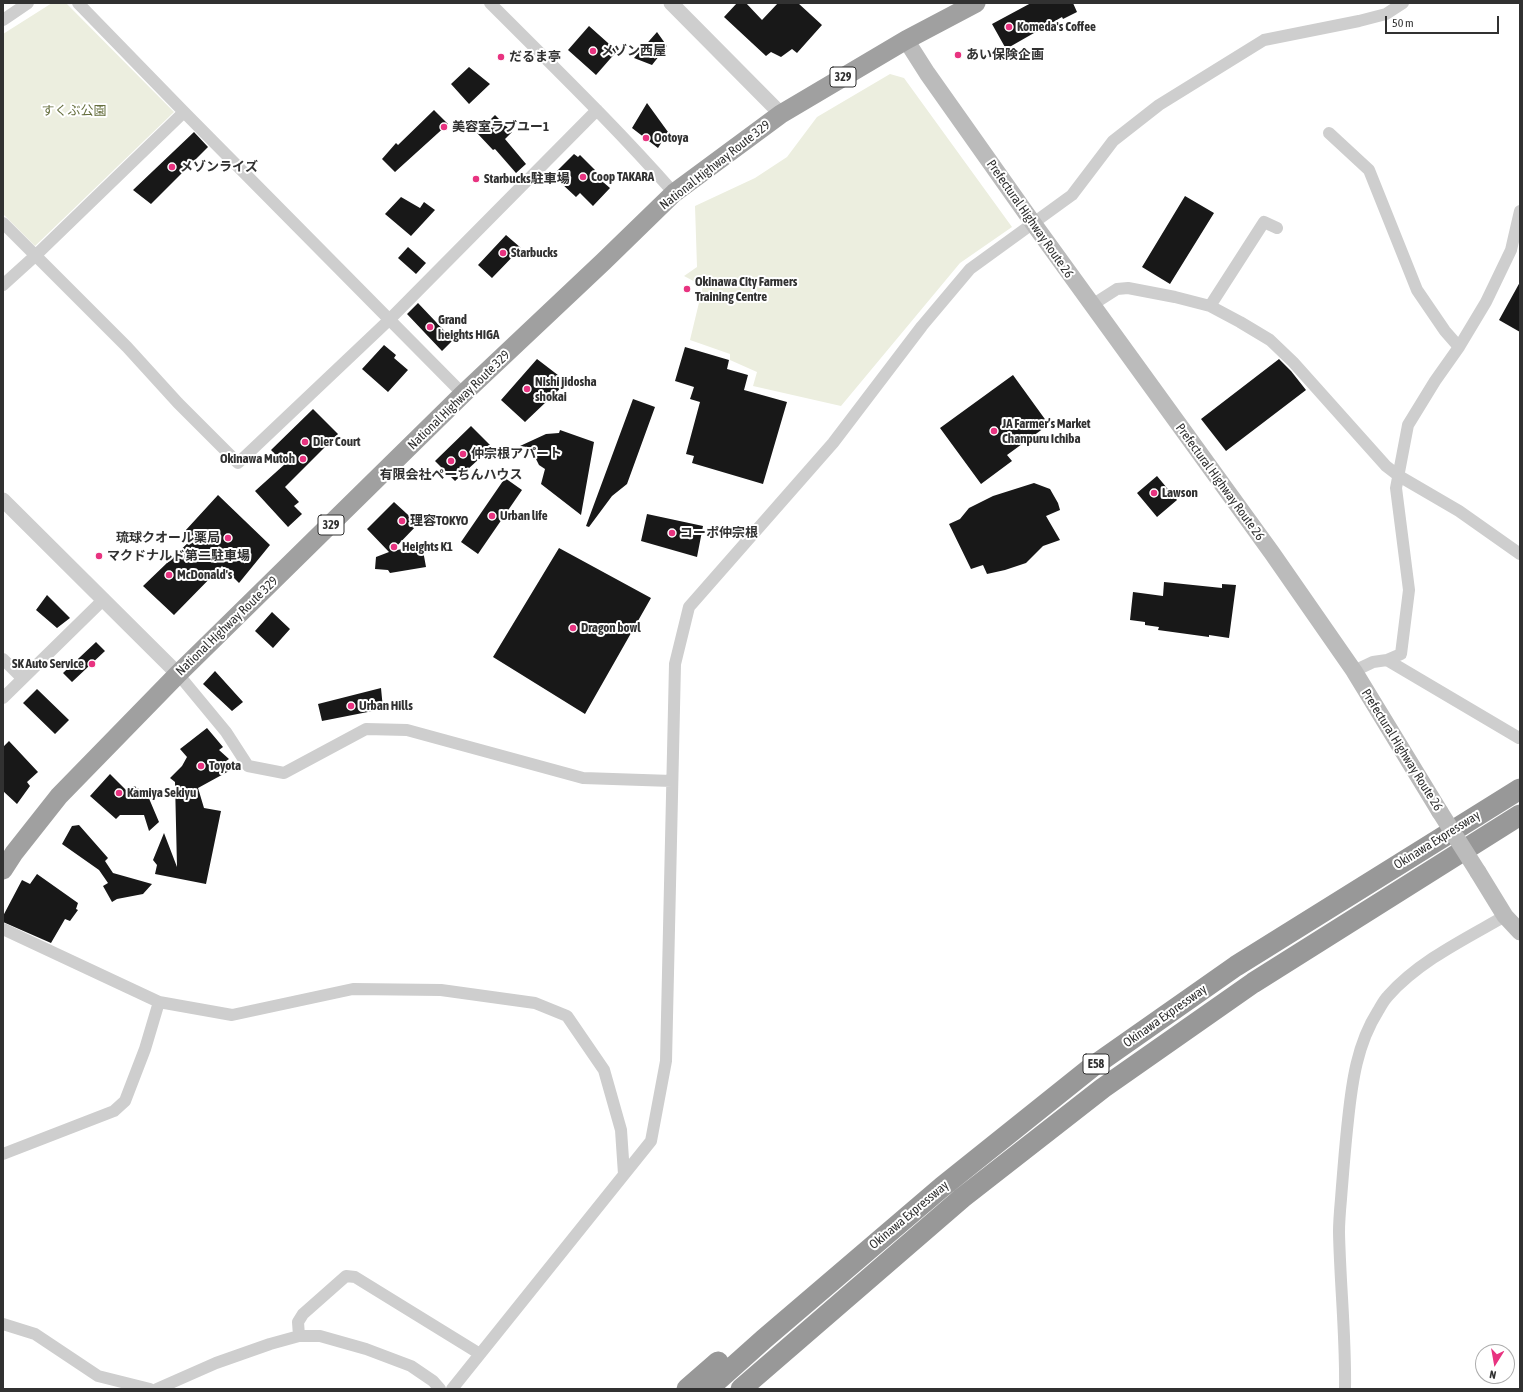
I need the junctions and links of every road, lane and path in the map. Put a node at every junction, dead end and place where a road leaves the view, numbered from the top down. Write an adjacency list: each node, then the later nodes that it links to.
1 (28, 3): 7 (street)
2 (78, 3): 10 (street)
3 (490, 3): 9 (street)
4 (671, 3): 11 (street)
5 (976, 3): 8 (highway, National Highway Route 329 / 329)
6 (1403, 3): 16 (street)
7 (3, 20)
8 (906, 40): 11 (highway, National Highway Route 329 / 329); 16 (main road, Prefectural Highway Route 26)
9 (597, 110): 13 (street); 22 (street)
10 (184, 112): 18 (street); 22 (street)
11 (781, 114): 13 (highway, National Highway Route 329 / 329)
12 (1329, 133): 23 (street)
13 (674, 193): 24 (highway, National Highway Route 329 / 329)
14 (1520, 211): 23 (street)
15 (3, 223): 18 (street)
16 (1033, 224): 20 (main road, Prefectural Highway Route 26); 36 (street)
17 (1276, 228): 21 (street)
18 (35, 256): 19 (street); 22 (street)
19 (3, 285)
20 (1092, 305): 21 (street); 31 (main road, Prefectural Highway Route 26)
21 (1210, 306): 25 (street)
22 (389, 320): 24 (street)
23 (1459, 347): 25 (street)
24 (463, 394): 32 (highway, National Highway Route 329 / 329)
25 (1399, 476): 27 (street); 30 (street)
26 (3, 500): 28 (street)
27 (1520, 554)
28 (104, 599): 32 (street); 33 (street)
29 (3, 659): 33 (street)
30 (1387, 660): 31 (street); 35 (street)
31 (1354, 672): 40 (main road, Prefectural Highway Route 26, bridge)
32 (178, 674): 36 (street); 39 (highway, National Highway Route 329 / 329)
33 (22, 678): 34 (street)
34 (3, 698)
35 (1519, 738)
36 (672, 781): 45 (street)
37 (1520, 789): 48 (highway, Okinawa Expressway / E58)
38 (1520, 815): 56 (highway, Okinawa Expressway / E58)
39 (3, 870)
40 (1505, 916): 42 (main road, Prefectural Highway Route 26); 57 (street)
41 (3, 929): 43 (street)
42 (1520, 932)
43 (159, 1002): 44 (street); 45 (street)
44 (3, 1154)
45 (624, 1174): 49 (street)
46 (3, 1324): 50 (street)
47 (299, 1336): 49 (street); 51 (street); 52 (street)
48 (764, 1338): 54 (highway); 55 (highway, Okinawa Expressway / E58)
49 (480, 1354): 53 (street)
50 (150, 1389)
51 (157, 1389)
52 (440, 1389)
53 (452, 1389)
54 (687, 1389)
55 (708, 1389)
56 (742, 1389)
57 (1345, 1389)

